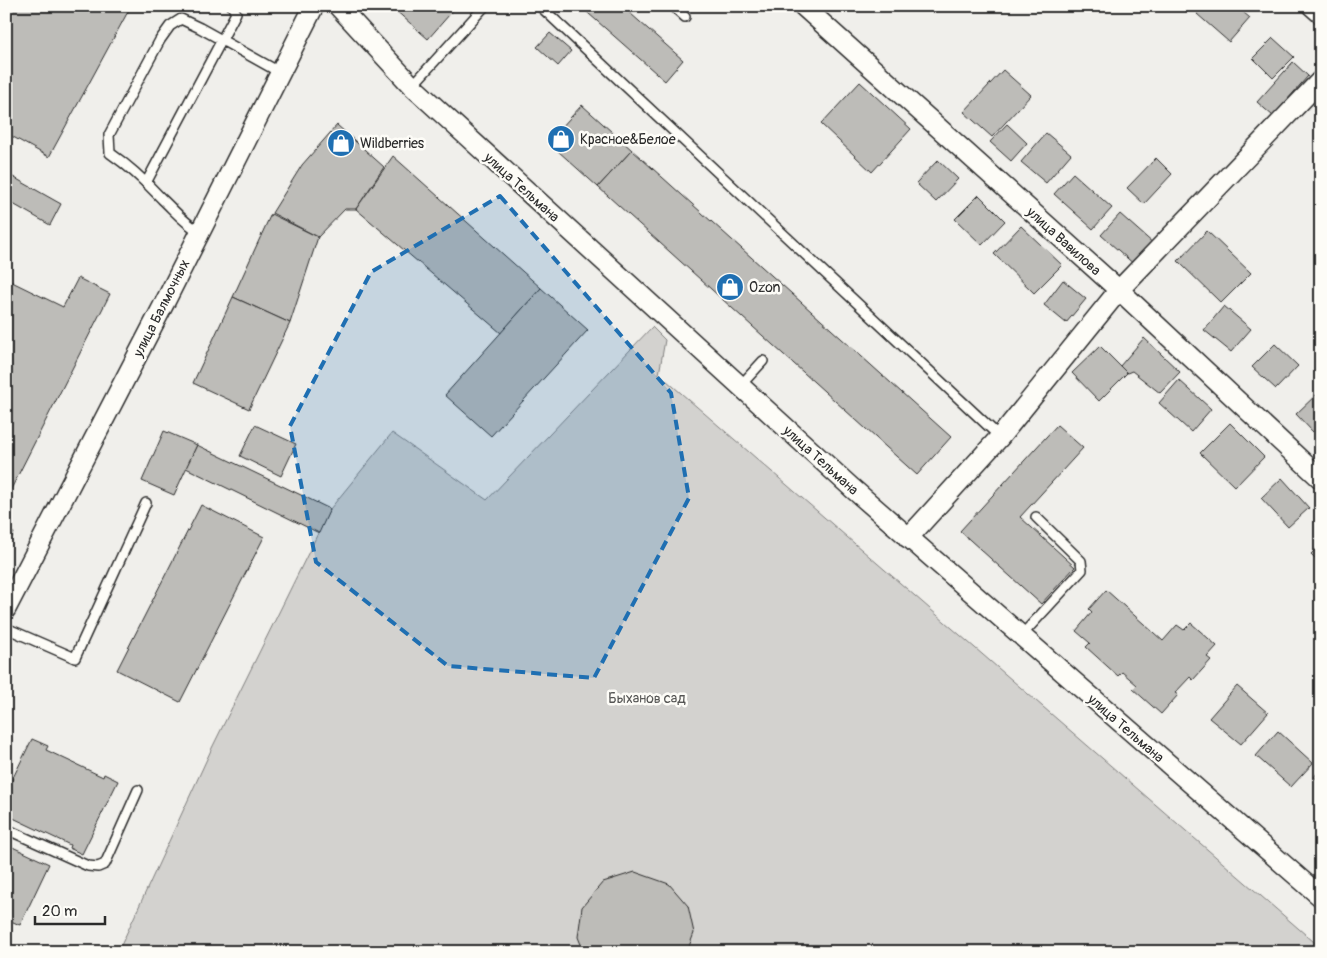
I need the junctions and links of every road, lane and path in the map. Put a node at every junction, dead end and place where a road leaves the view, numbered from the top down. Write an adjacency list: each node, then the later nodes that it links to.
1 (232, 6): 11 (lane)
2 (314, 6): 12 (street, улица Балмочных)
3 (338, 6): 14 (street, улица Тельмана)
4 (485, 6): 14 (lane)
5 (540, 6): 20 (lane)
6 (673, 6): 10 (lane)
7 (803, 6): 17 (street, улица Вавилова)
8 (1312, 6): 9 (street)
9 (1321, 14)
10 (685, 17)
11 (222, 41): 12 (lane); 15 (lane); 15 (lane)
12 (280, 73): 16 (street, улица Балмочных)
13 (1321, 80): 17 (street)
14 (412, 86): 19 (street, улица Тельмана)
15 (146, 183): 16 (lane)
16 (200, 232): 25 (street, улица Балмочных)
17 (1119, 290): 20 (street); 21 (street, улица Вавилова)
18 (763, 361): 19 (lane)
19 (740, 386): 24 (street, улица Тельмана)
20 (1000, 437): 24 (street)
21 (1321, 479)
22 (146, 503): 26 (lane)
23 (1036, 517): 27 (lane)
24 (908, 538): 27 (street, улица Тельмана)
25 (6, 610)
26 (6, 628)
27 (1021, 637): 30 (street, улица Тельмана)
28 (138, 790): 29 (lane)
29 (6, 829)
30 (1321, 897)
31 (6, 949): 32 (lane)
32 (12, 952)

